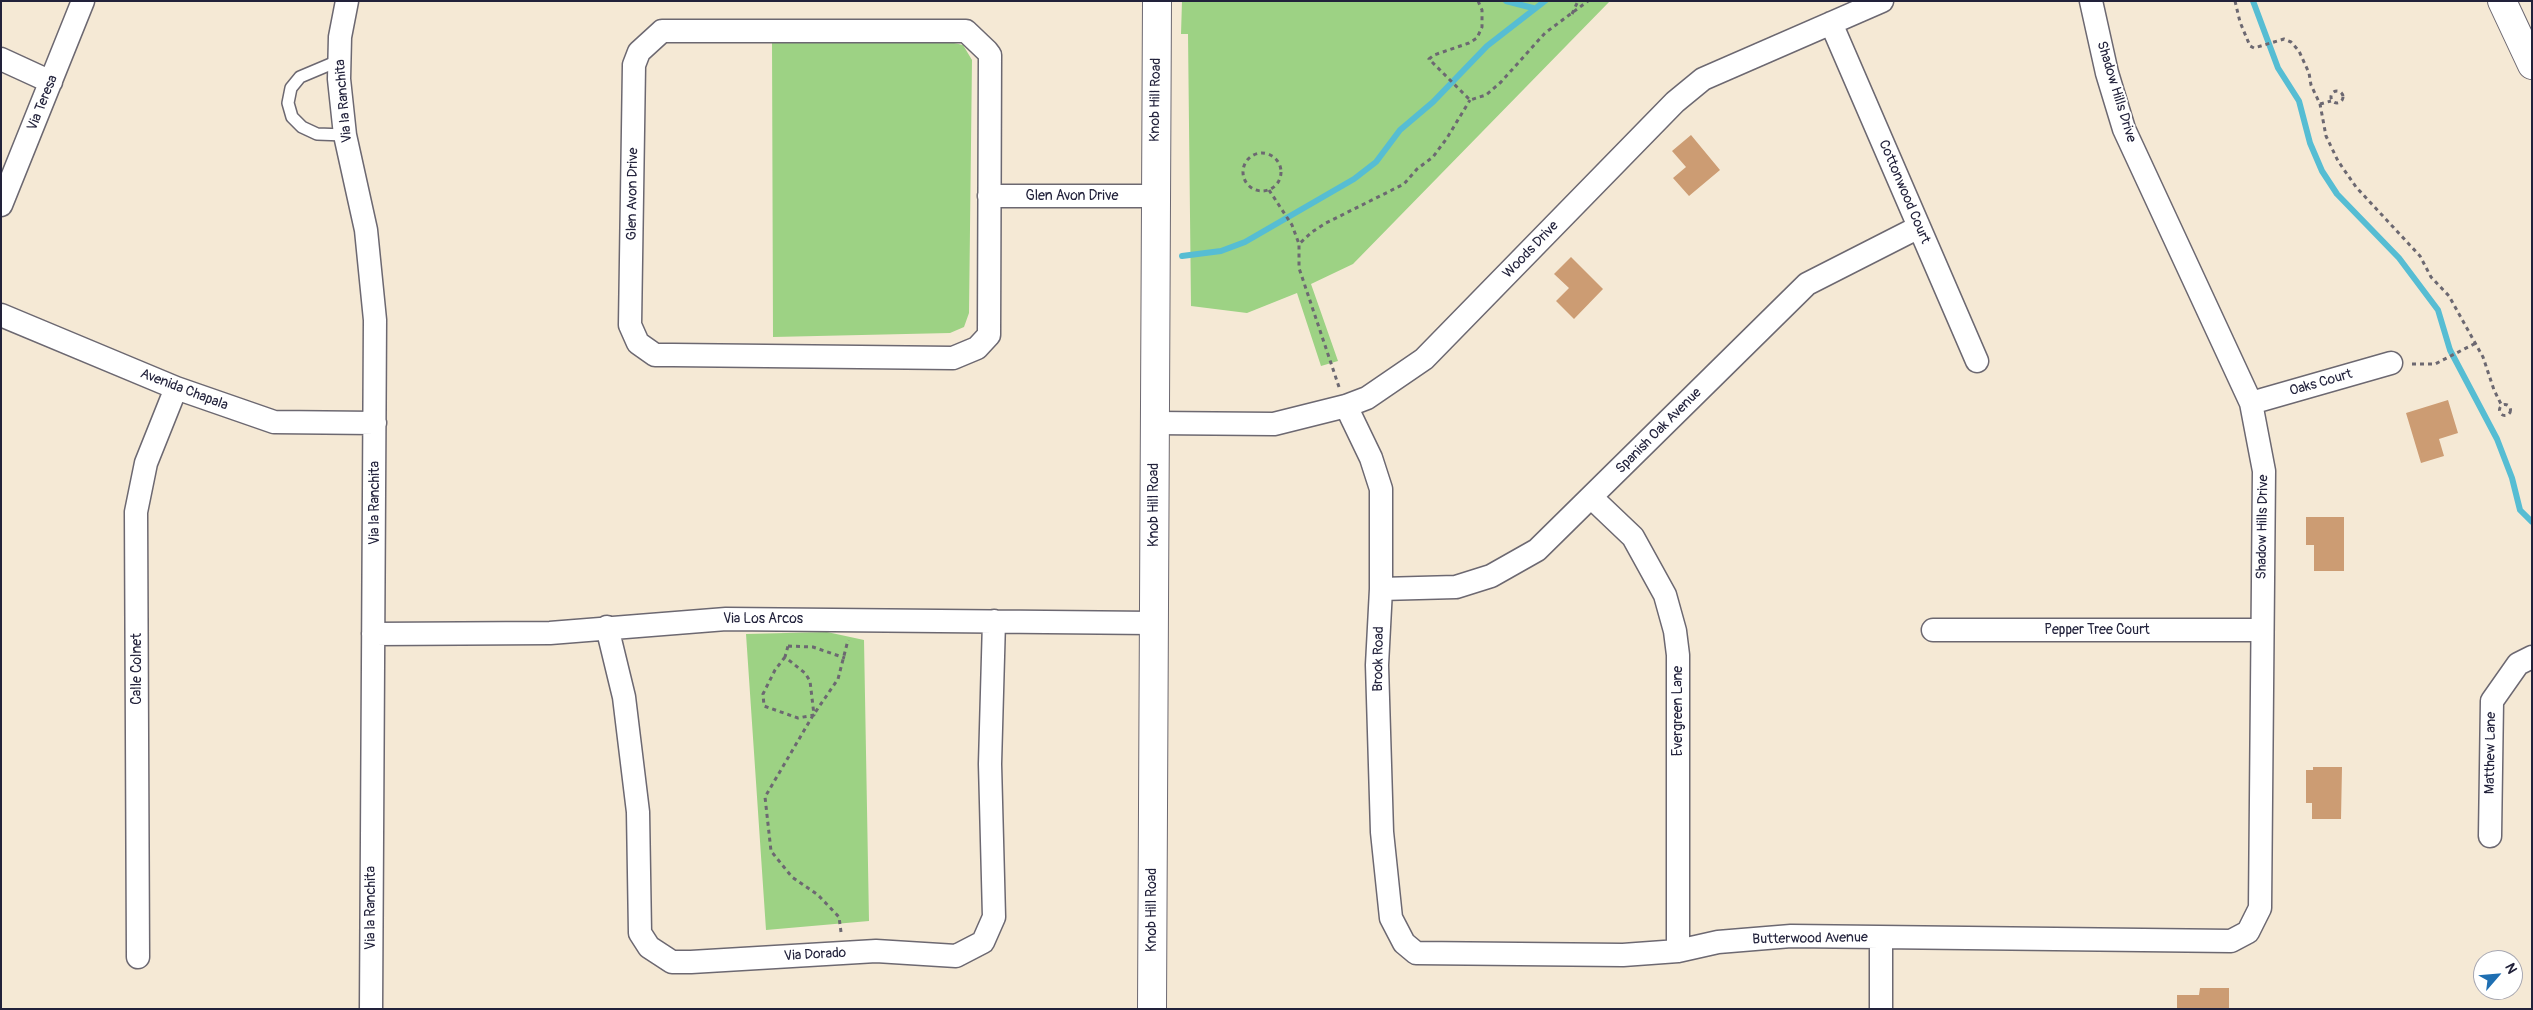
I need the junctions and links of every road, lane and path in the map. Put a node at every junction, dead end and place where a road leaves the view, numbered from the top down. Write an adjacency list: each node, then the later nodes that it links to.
1 (84, 1): 16 (street, Via Teresa)
2 (347, 1): 14 (street, Via la Ranchita)
3 (1157, 1): 23 (street, Knob Hill Road)
4 (1478, 1): 17 (path)
5 (1578, 1): 11 (path)
6 (1588, 1): 11 (path)
7 (1882, 1): 12 (street, Woods Drive)
8 (2091, 1): 32 (street, Shadow Hills Drive)
9 (2235, 1): 19 (path)
10 (2502, 1): 15 (street)
11 (1572, 14): 17 (path)
12 (1831, 23): 25 (street, Cottonwood Court); 33 (street, Woods Drive)
13 (1, 59): 16 (street)
14 (338, 61): 20 (street, Via la Ranchita); 20 (lane)
15 (2532, 65)
16 (51, 82): 24 (street, Via Teresa)
17 (1470, 100): 26 (path)
18 (2331, 101): 18 (path); 19 (path)
19 (2320, 104): 28 (path)
20 (345, 135): 35 (street, Via la Ranchita)
21 (1269, 190): 21 (path); 26 (path)
22 (989, 196): 22 (street, Glen Avon Drive); 23 (street, Glen Avon Drive)
23 (1155, 196): 36 (street, Knob Hill Road)
24 (1, 205)
25 (1918, 227): 29 (street, Cottonwood Court); 37 (street, Spanish Oak Avenue)
26 (1299, 244): 33 (path)
27 (1, 315): 31 (street, Avenida Chapala)
28 (2476, 343): 30 (path); 34 (path)
29 (1977, 361)
30 (2391, 363): 32 (street, Oaks Court)
31 (176, 388): 35 (street, Avenida Chapala); 58 (street, Calle Colnet)
32 (2251, 403): 45 (street, Shadow Hills Drive)
33 (1346, 406): 36 (street, Woods Drive); 38 (street, Brook Road)
34 (2502, 406)
35 (375, 423): 46 (street, Via la Ranchita)
36 (1154, 423): 42 (street, Knob Hill Road)
37 (1592, 498): 38 (street, Spanish Oak Avenue); 56 (street, Evergreen Lane)
38 (1381, 589): 53 (street, Brook Road)
39 (789, 619): 40 (street, Via Los Arcos); 43 (street, Via Los Arcos); 47 (path)
40 (850, 620): 41 (street, Via Los Arcos); 50 (path)
41 (994, 621): 42 (street, Via Los Arcos); 57 (street, Via Dorado)
42 (1153, 623): 60 (street, Knob Hill Road)
43 (607, 627): 46 (street, Via Los Arcos); 57 (street, Via Dorado)
44 (1932, 630): 45 (street, Pepper Tree Court)
45 (2262, 630): 55 (street, Shadow Hills Drive)
46 (373, 634): 59 (street, Via la Ranchita)
47 (788, 646): 48 (path); 50 (path)
48 (785, 656): 51 (path); 51 (path)
49 (2532, 657): 52 (street, Matthew Lane)
50 (846, 658): 51 (path)
51 (814, 715): 57 (path)
52 (2490, 836)
53 (1391, 918): 56 (street, Butterwood Avenue)
54 (1881, 938): 55 (street, Butterwood Avenue); 56 (street, Butterwood Avenue); 61 (street)
55 (2220, 940)
56 (1678, 950)
57 (845, 953)
58 (138, 957)
59 (371, 1009)
60 (1152, 1009)
61 (1881, 1009)

